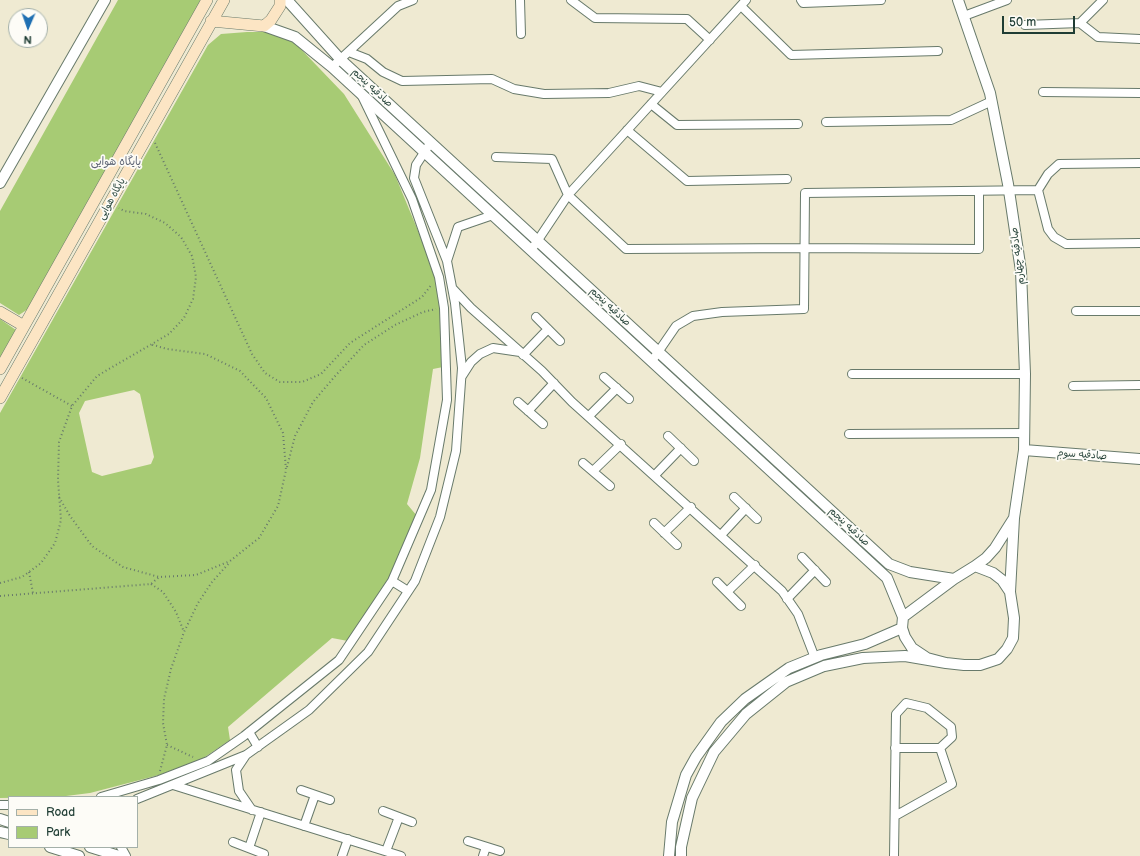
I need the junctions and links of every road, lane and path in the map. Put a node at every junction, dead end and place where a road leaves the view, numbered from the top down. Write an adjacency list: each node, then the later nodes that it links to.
1 (105, 0): 42 (street)
2 (207, 0): 43 (main road, پایگاه هوایی)
3 (224, 0): 16 (main road, پایگاه هوایی)
4 (280, 0): 19 (main road)
5 (287, 0): 25 (street, صادقیه پنجم)
6 (412, 0): 24 (street)
7 (520, 0): 20 (street)
8 (571, 0): 22 (street)
9 (800, 0): 10 (street)
10 (881, 0)
11 (958, 0): 15 (street, صادقیه چهارم)
12 (1008, 0): 15 (street)
13 (1102, 0): 17 (street)
14 (744, 3): 22 (street); 23 (street)
15 (964, 16): 31 (street, صادقیه چهارم)
16 (211, 21): 19 (main road); 36 (main road, پایگاه هوایی)
17 (1080, 23): 18 (street); 21 (street)
18 (1025, 25)
19 (264, 26): 26 (street, صادقیه پنجم)
20 (521, 34)
21 (1140, 39)
22 (710, 40): 28 (street)
23 (938, 51)
24 (349, 52): 25 (street); 28 (street)
25 (341, 60): 26 (street); 37 (street, صادقیه پنجم)
26 (332, 67): 27 (street, صادقیه پنجم)
27 (360, 92): 38 (street, صادقیه پنجم); 56 (street)
28 (662, 92): 32 (street)
29 (1043, 92): 30 (street)
30 (1140, 93)
31 (992, 101): 33 (street); 45 (street, صادقیه چهارم)
32 (651, 104): 34 (street); 35 (street)
33 (826, 122)
34 (798, 124)
35 (627, 130): 41 (street); 48 (street)
36 (149, 132): 47 (main road, پایگاه هوایی); 56 (path)
37 (431, 142): 38 (street); 51 (street, صادقیه پنجم)
38 (425, 152): 50 (street, صادقیه پنجم); 55 (street)
39 (496, 157): 48 (street)
40 (1140, 163): 44 (street)
41 (787, 179)
42 (0, 183)
43 (103, 185): 47 (main road); 63 (main road, پایگاه هوایی)
44 (1038, 190): 45 (street); 52 (street)
45 (1010, 191): 46 (street); 73 (street, صادقیه چهارم)
46 (979, 192): 53 (street); 53 (street)
47 (115, 193): 49 (main road, پایگاه هوایی)
48 (568, 196): 51 (street); 53 (street)
49 (109, 203): 66 (path); 71 (main road, پایگاه هوایی)
50 (493, 215): 54 (street, صادقیه پنجم); 55 (street)
51 (538, 241): 54 (street); 67 (street, صادقیه پنجم)
52 (1140, 243)
53 (804, 248): 67 (street)
54 (532, 251): 69 (street, صادقیه پنجم)
55 (447, 261): 57 (street)
56 (439, 277): 58 (street)
57 (452, 288): 68 (street); 74 (street)
58 (444, 308): 96 (path); 120 (street)
59 (1076, 311): 60 (street)
60 (1140, 311)
61 (0, 312): 63 (main road)
62 (536, 317): 64 (street)
63 (24, 326): 70 (main road, پایگاه هوایی)
64 (548, 329): 65 (street); 68 (street)
65 (560, 341)
66 (150, 344): 83 (path); 96 (path)
67 (659, 352): 69 (street); 112 (street, صادقیه پنجم)
68 (522, 353): 74 (street); 76 (street)
69 (652, 361): 117 (street, صادقیه پنجم)
70 (0, 369)
71 (14, 374): 80 (main road, پایگاه هوایی); 83 (path)
72 (852, 374): 73 (street)
73 (1025, 374): 87 (street, صادقیه چهارم)
74 (462, 377): 125 (street)
75 (604, 377): 79 (street)
76 (554, 383): 84 (street); 85 (street)
77 (1140, 385): 78 (street)
78 (1073, 386)
79 (616, 388): 81 (street); 85 (street)
80 (0, 398)
81 (628, 399)
82 (518, 402): 84 (street)
83 (72, 406): 101 (path)
84 (528, 411): 86 (street)
85 (589, 416): 90 (street)
86 (543, 424)
87 (1024, 433): 88 (street); 92 (street, صادقیه چهارم)
88 (849, 434)
89 (668, 436): 91 (street)
90 (620, 444): 97 (street); 98 (street)
91 (681, 448): 94 (street); 98 (street)
92 (1024, 450): 93 (street, صادقیه سوم); 104 (street, صادقیه چهارم)
93 (1140, 459)
94 (694, 461)
95 (583, 463): 97 (street)
96 (286, 470): 111 (path)
97 (593, 471): 99 (street)
98 (655, 475): 102 (street)
99 (610, 486)
100 (734, 496): 103 (street)
101 (59, 497): 116 (path); 118 (path)
102 (691, 507): 107 (street); 108 (street)
103 (746, 508): 105 (street); 108 (street)
104 (1014, 518): 114 (street); 127 (street, صادقیه چهارم)
105 (757, 520)
106 (654, 523): 107 (street)
107 (664, 533): 109 (street)
108 (721, 534): 113 (street)
109 (677, 545)
110 (802, 557): 115 (street)
111 (230, 561): 118 (path); 134 (path)
112 (889, 564): 117 (street); 119 (street, صادقیه پنجم)
113 (755, 565): 126 (street); 130 (street)
114 (975, 566): 119 (street); 127 (street)
115 (814, 570): 122 (street); 130 (street)
116 (29, 572): 123 (path); 128 (path)
117 (881, 573): 132 (street, صادقیه پنجم)
118 (159, 577): 124 (path)
119 (954, 579): 132 (street)
120 (392, 581): 125 (street); 139 (street)
121 (717, 582): 126 (street)
122 (826, 582)
123 (0, 583)
124 (151, 584): 128 (path); 134 (path)
125 (408, 591): 140 (street)
126 (727, 592): 131 (street)
127 (1010, 592): 138 (street)
128 (34, 593): 129 (path)
129 (0, 596)
130 (787, 599): 136 (street)
131 (741, 606)
132 (903, 616): 133 (street)
133 (902, 628): 135 (street); 138 (street)
134 (184, 632): 146 (path)
135 (859, 646): 136 (street); 137 (street)
136 (815, 658): 144 (street)
137 (863, 658): 138 (street); 145 (street)
138 (946, 663)
139 (249, 732): 140 (street); 146 (street)
140 (258, 747): 143 (street)
141 (895, 748): 142 (street); 142 (street); 156 (street)
142 (940, 748): 156 (street)
143 (246, 755): 147 (street); 153 (street)
144 (696, 757): 145 (street); 175 (street)
145 (707, 765): 176 (street)
146 (160, 780): 150 (street)
147 (173, 785): 151 (street); 153 (street)
148 (301, 790): 149 (street)
149 (315, 795): 152 (street); 159 (street)
150 (104, 796)
151 (138, 799)
152 (330, 800)
153 (252, 810): 155 (street)
154 (383, 811): 157 (street)
155 (261, 812): 159 (street); 166 (street)
156 (895, 816): 177 (street)
157 (398, 817): 158 (street); 167 (street)
158 (412, 822)
159 (304, 826): 160 (street)
160 (348, 839): 167 (street); 172 (street)
161 (468, 841): 163 (street)
162 (233, 842): 166 (street)
163 (486, 846): 168 (street); 174 (street)
164 (53, 848): 170 (street)
165 (93, 848): 171 (street)
166 (249, 848): 169 (street)
167 (386, 851): 173 (street)
168 (500, 851)
169 (264, 854)
170 (79, 856)
171 (119, 856)
172 (342, 856)
173 (401, 856)
174 (483, 856)
175 (669, 856)
176 (681, 856)
177 (894, 856)

